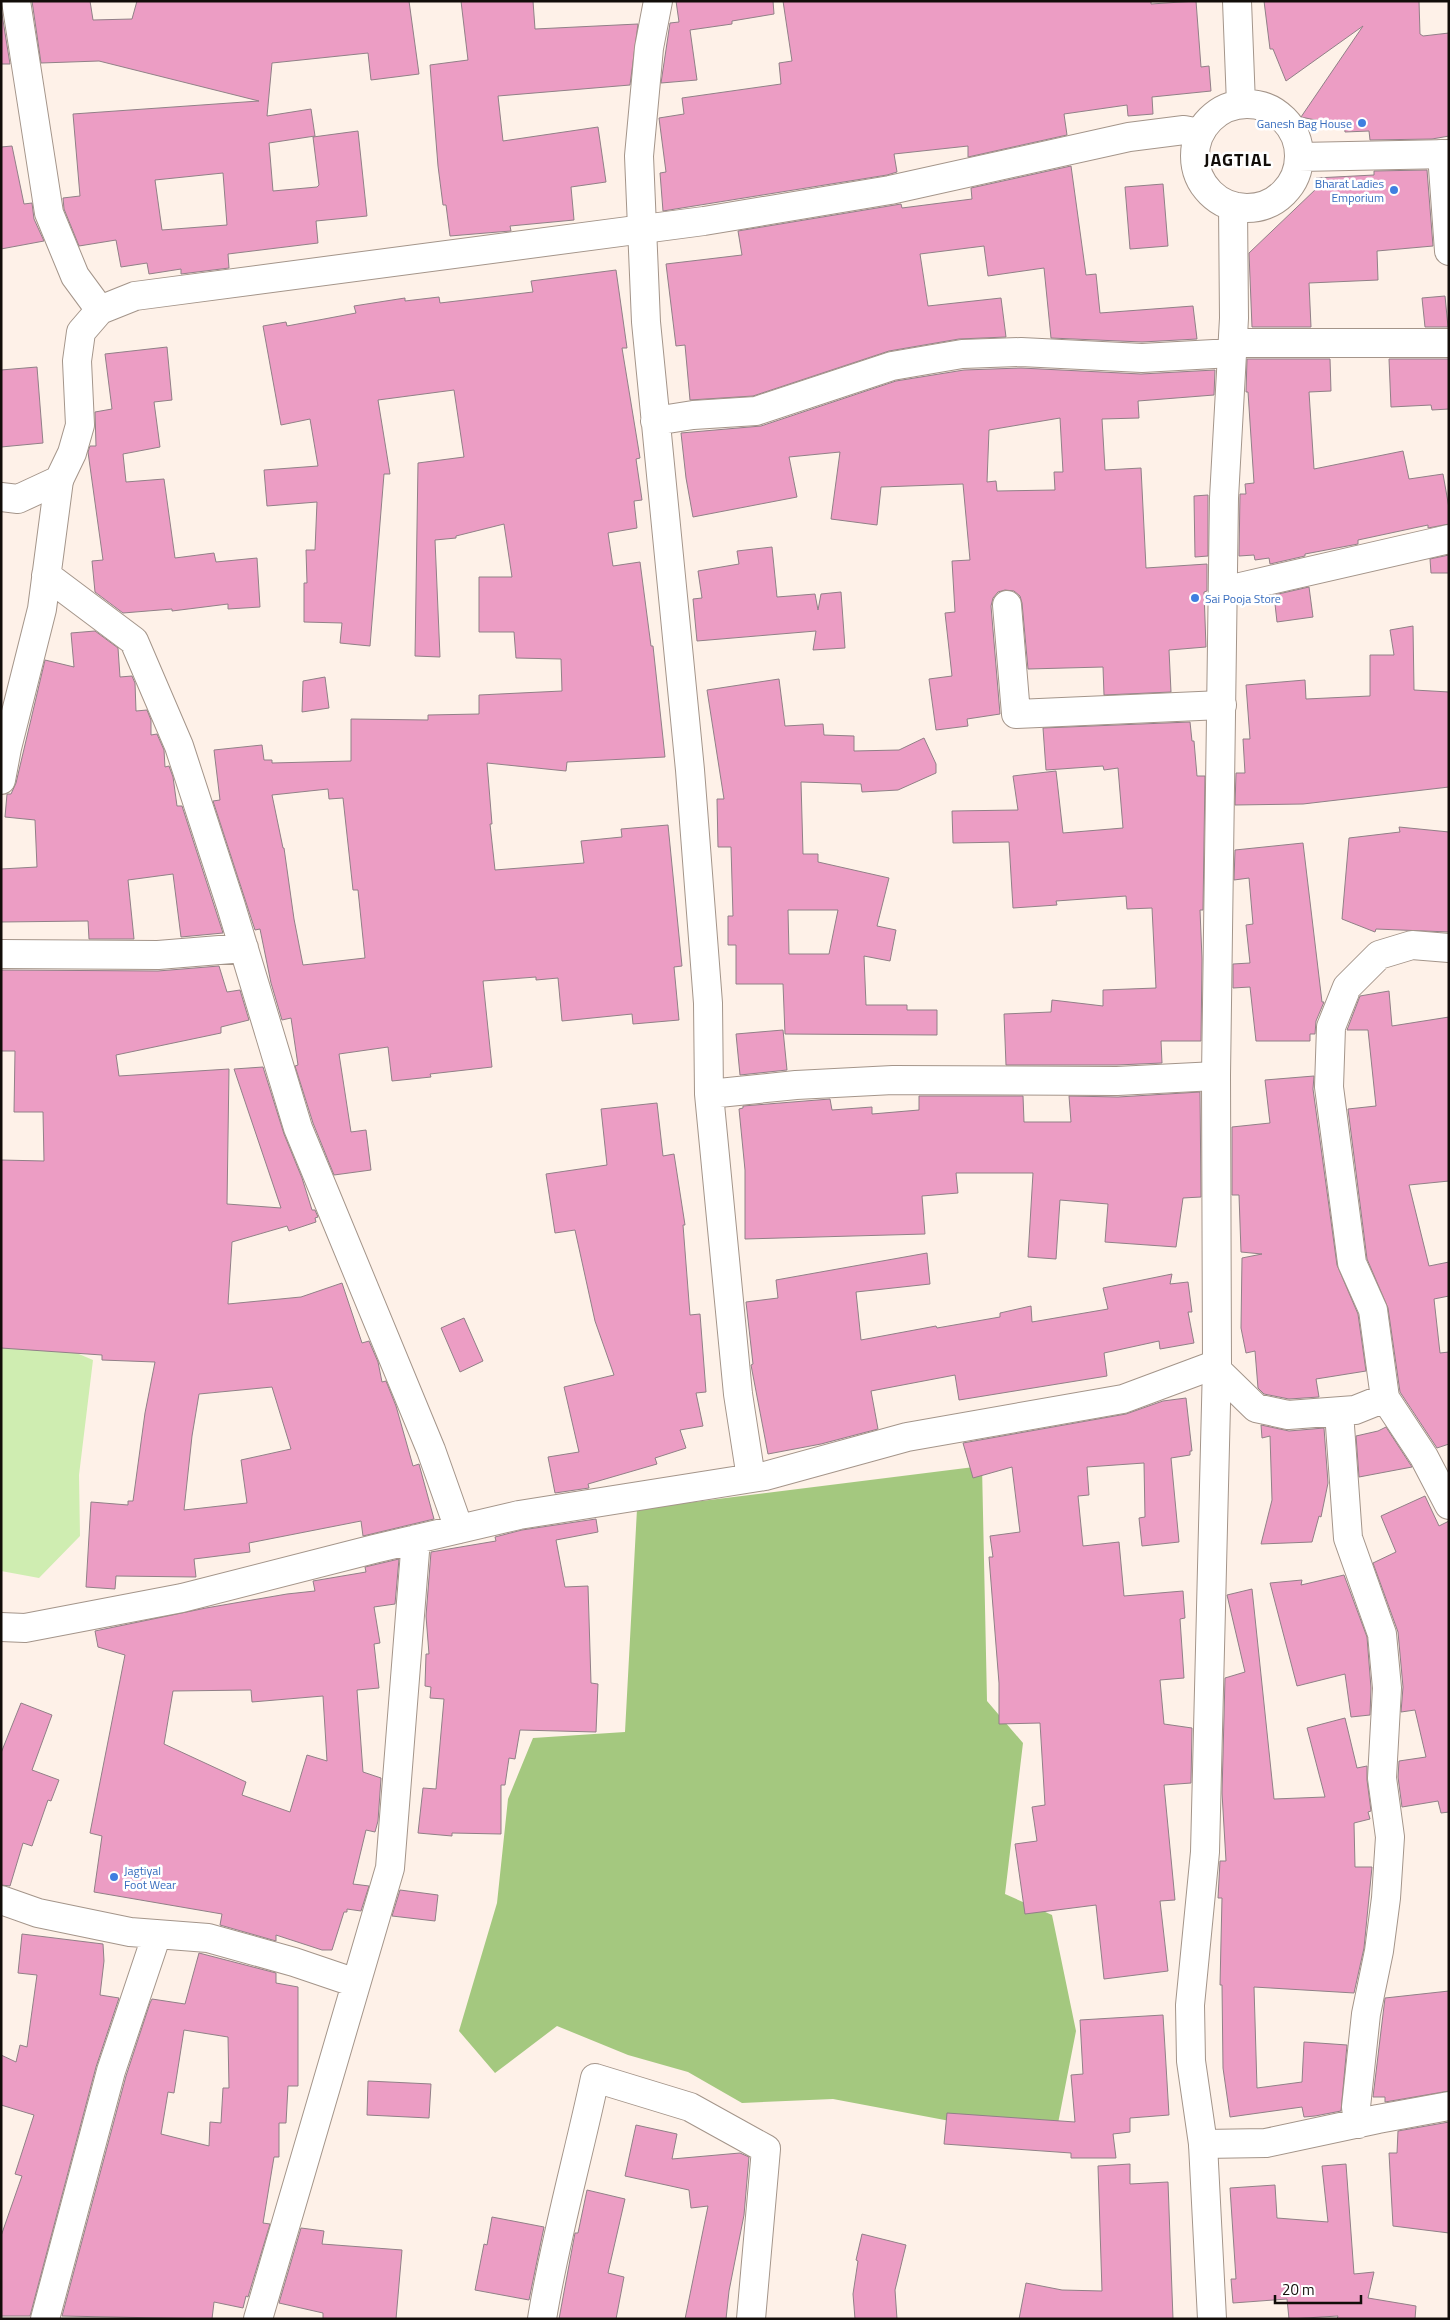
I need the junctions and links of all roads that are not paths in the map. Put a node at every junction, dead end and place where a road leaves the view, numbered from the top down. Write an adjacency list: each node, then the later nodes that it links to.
1 (16, 1): 11 (street)
2 (658, 1): 9 (street)
3 (1237, 1): 4 (street)
4 (1241, 104): 5 (street); 7 (street)
5 (1200, 133): 8 (street); 9 (street)
6 (1446, 154): 7 (street); 10 (street)
7 (1299, 157): 8 (street)
8 (1233, 206): 13 (street)
9 (644, 230): 11 (street); 14 (street)
10 (1449, 251)
11 (100, 310): 15 (street)
12 (1449, 343): 13 (street)
13 (1232, 348): 14 (street); 19 (street)
14 (655, 422): 27 (street)
15 (59, 480): 16 (street); 18 (street)
16 (1, 497)
17 (1449, 539): 19 (street)
18 (46, 574): 22 (street); 23 (street)
19 (1223, 591): 21 (street)
20 (1007, 605): 21 (street)
21 (1222, 705): 26 (street)
22 (1, 780)
23 (244, 948): 25 (street); 33 (street)
24 (1449, 948): 29 (street)
25 (1, 954)
26 (1216, 1076): 27 (street); 28 (street)
27 (709, 1094): 31 (street)
28 (1217, 1367): 30 (street); 31 (street); 41 (street)
29 (1385, 1398): 30 (street); 32 (street)
30 (1339, 1412): 40 (street)
31 (751, 1478): 33 (street)
32 (1449, 1504)
33 (459, 1529): 34 (street)
34 (416, 1539): 35 (street); 38 (street)
35 (1, 1626)
36 (1, 1900): 37 (street)
37 (157, 1934): 38 (street); 42 (street)
38 (356, 1983): 43 (street)
39 (1449, 2106): 40 (street)
40 (1358, 2124): 41 (street)
41 (1203, 2144): 46 (street)
42 (45, 2319)
43 (258, 2319)
44 (542, 2319): 45 (street)
45 (751, 2319)
46 (1212, 2319)

